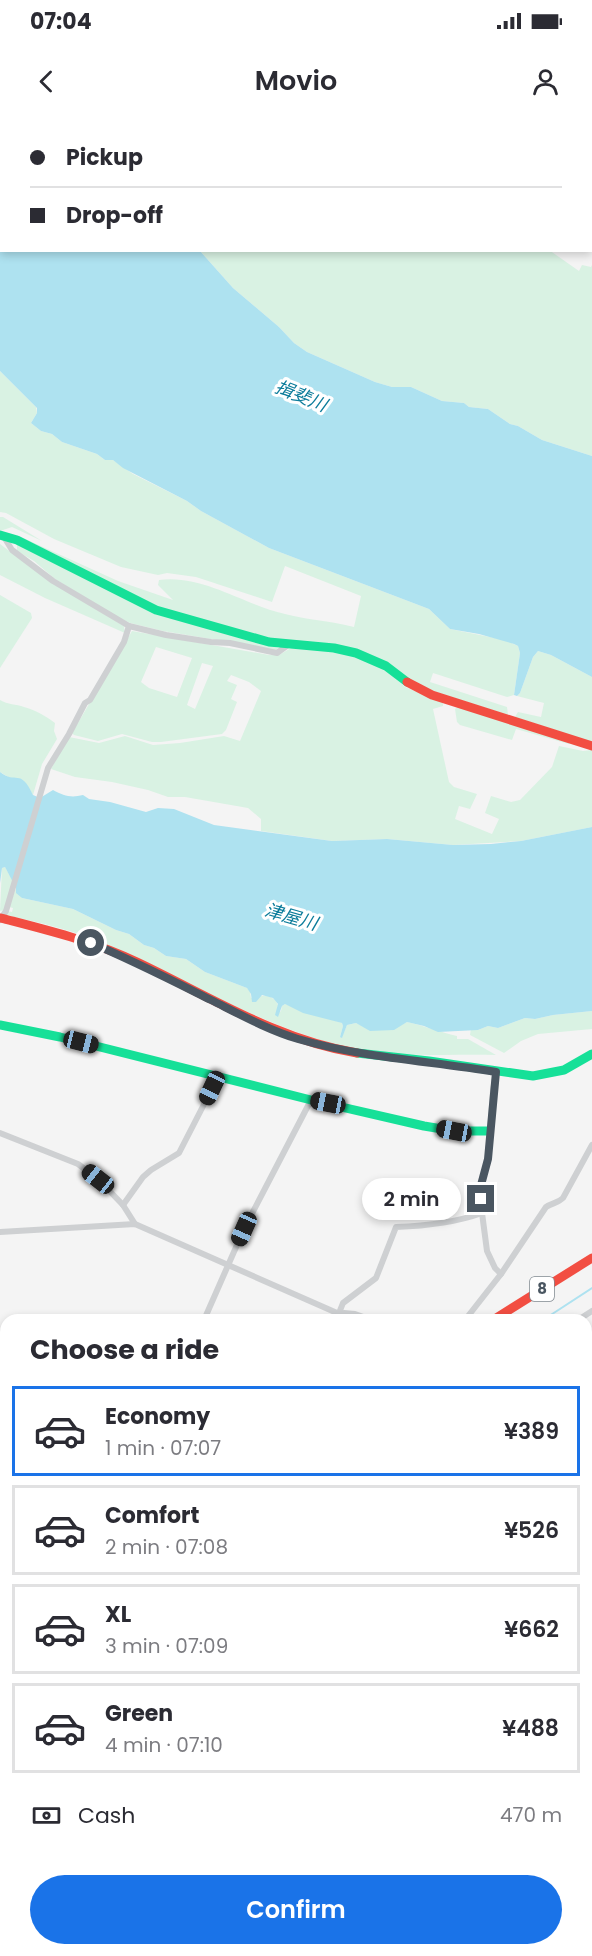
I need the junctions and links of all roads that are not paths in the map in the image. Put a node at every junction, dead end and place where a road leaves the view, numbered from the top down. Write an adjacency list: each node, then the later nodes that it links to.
1 (2, 536): 2 (street); 3 (street)
2 (129, 627): 3 (street); 5 (street)
3 (288, 645): 4 (street)
4 (592, 746)
5 (2, 917): 8 (street)
6 (0, 1025): 9 (street)
7 (592, 1054): 8 (street)
8 (496, 1072): 11 (street)
9 (218, 1077): 10 (street); 14 (street)
10 (311, 1100): 11 (street); 19 (street)
11 (489, 1131): 15 (street)
12 (0, 1133): 14 (street)
13 (592, 1145): 20 (street)
14 (123, 1205): 16 (street)
15 (482, 1213): 20 (street); 21 (street)
16 (135, 1224): 17 (street); 19 (street)
17 (0, 1232)
18 (592, 1258): 25 (street, 8)
19 (227, 1266): 21 (street); 22 (street)
20 (501, 1274): 24 (street)
21 (339, 1313): 23 (street)
22 (207, 1314)
23 (355, 1314)
24 (470, 1314)
25 (503, 1314)

